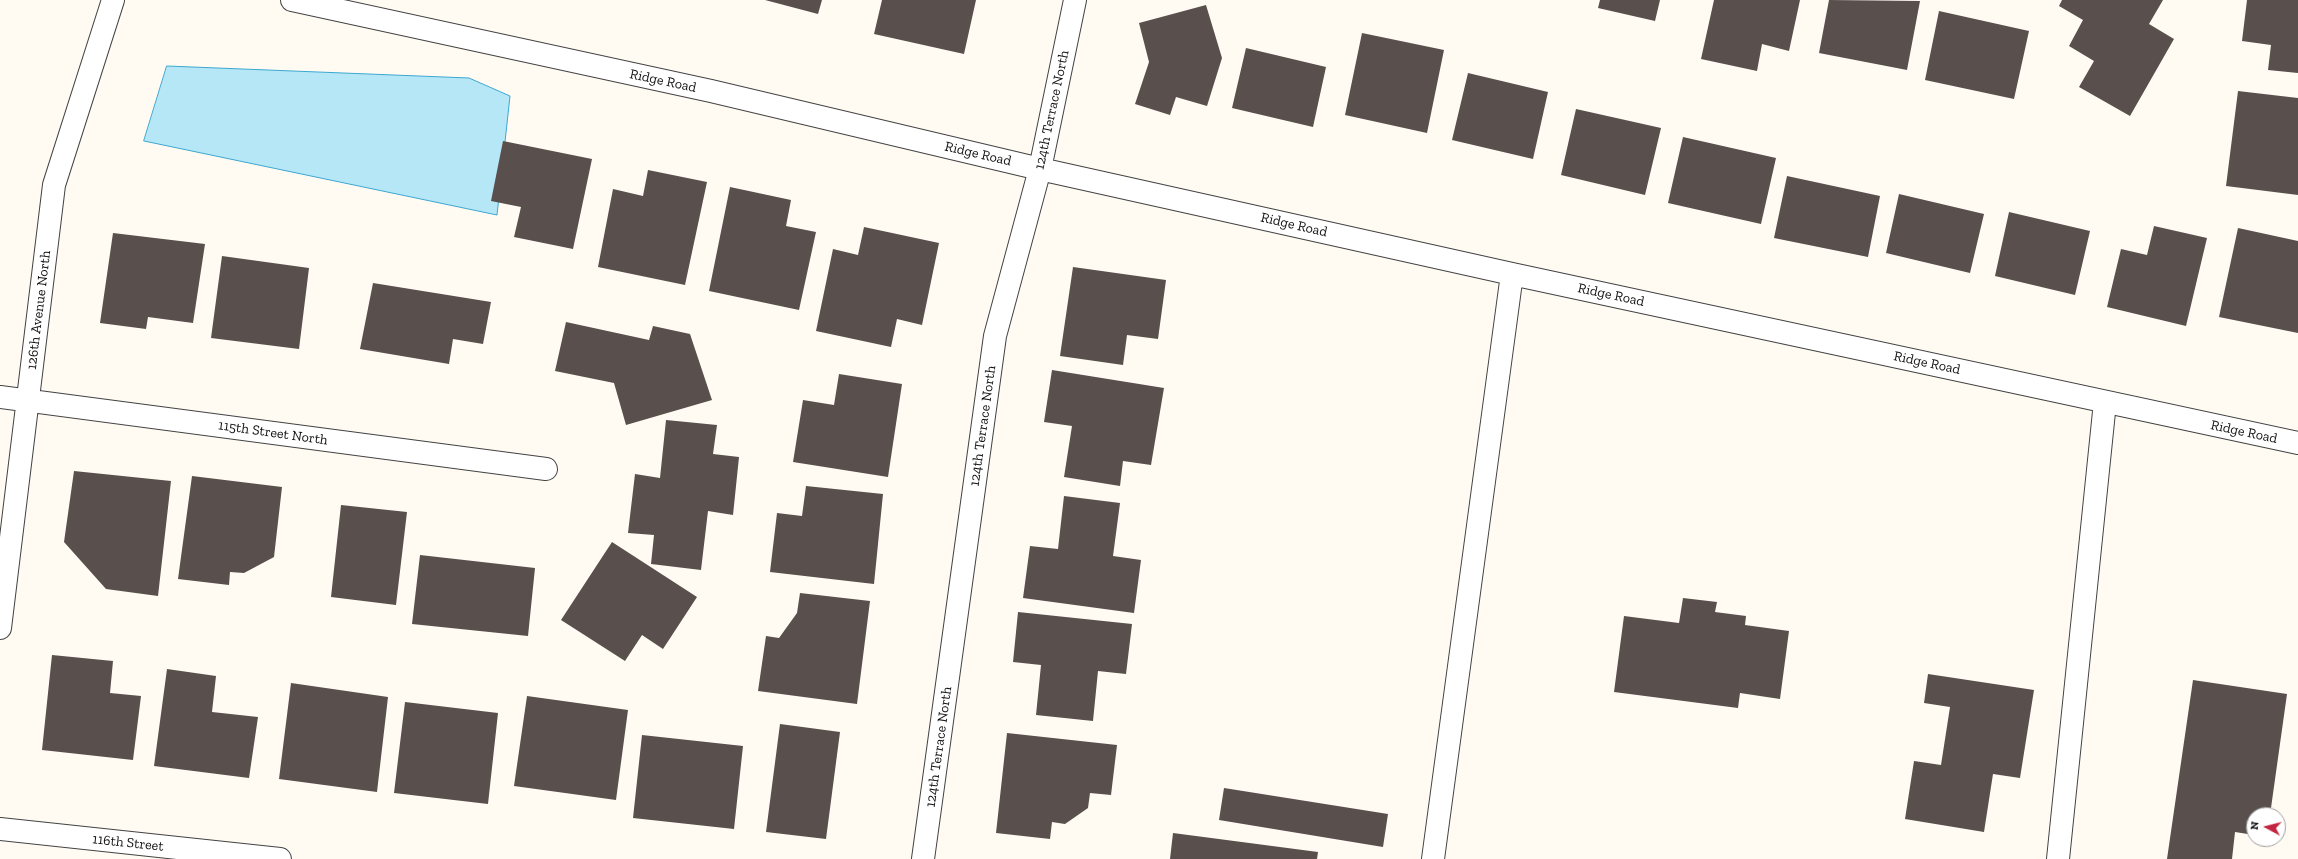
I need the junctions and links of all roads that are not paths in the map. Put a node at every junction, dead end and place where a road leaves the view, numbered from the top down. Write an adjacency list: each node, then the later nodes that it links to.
1 (113, 0): 7 (street, 126th Avenue North)
2 (292, 0): 4 (street, Ridge Road)
3 (1074, 0): 4 (street, 124th Terrace North)
4 (1040, 169): 5 (street, Ridge Road); 14 (street, 124th Terrace North)
5 (1512, 274): 8 (street, Ridge Road); 15 (street)
6 (0, 397): 7 (street, 115th Street North)
7 (29, 401): 10 (street, 115th Street North); 11 (street, 126th Avenue North)
8 (2105, 402): 9 (street, Ridge Road); 16 (street)
9 (2298, 444)
10 (546, 469)
11 (0, 628)
12 (0, 829): 13 (street, 116th Street)
13 (280, 859)
14 (923, 859)
15 (1433, 859)
16 (2058, 859)

